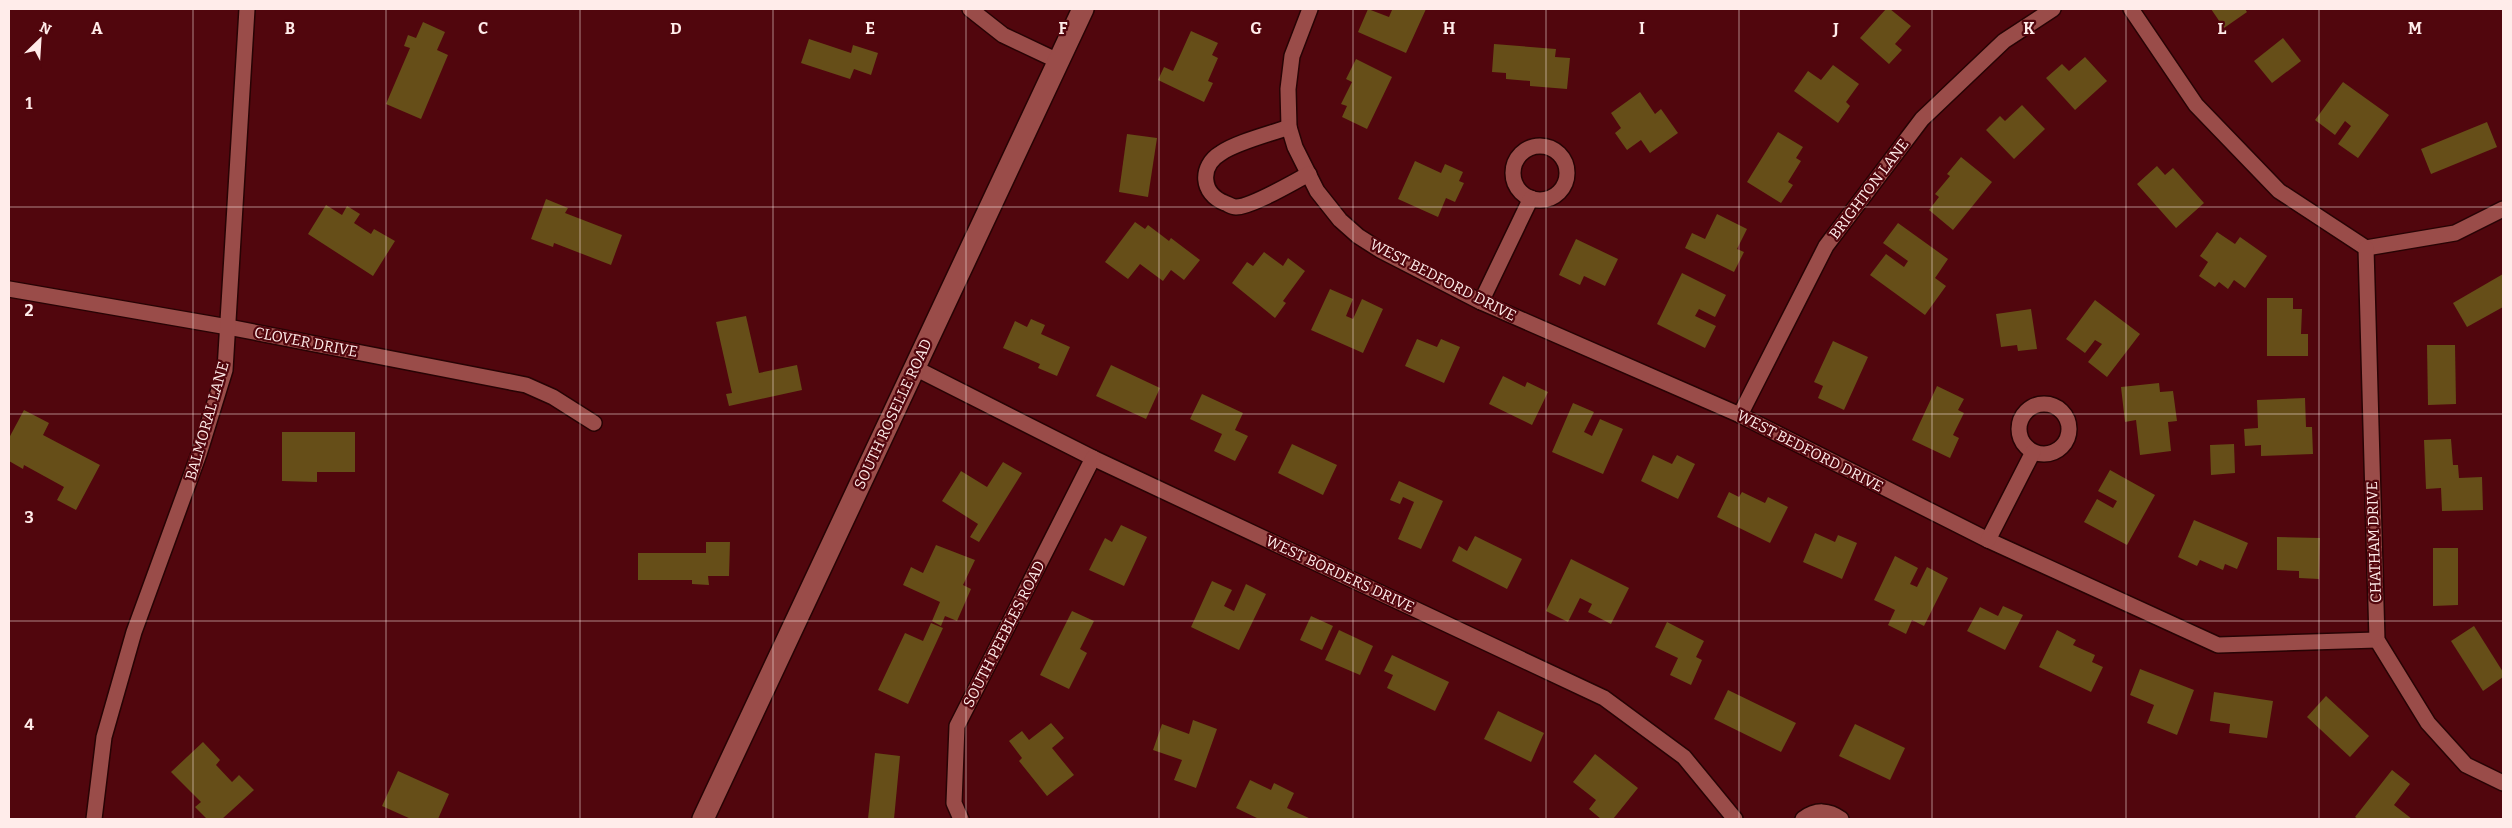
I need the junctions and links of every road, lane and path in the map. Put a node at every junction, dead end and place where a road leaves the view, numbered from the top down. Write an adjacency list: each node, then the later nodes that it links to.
1 (247, 9): 15 (street, BALMORAL LANE)
2 (970, 9): 7 (street)
3 (1083, 9): 7 (main road, SOUTH ROSELLE ROAD)
4 (1310, 9): 8 (street, WEST BEDFORD DRIVE)
5 (2053, 9): 17 (street, BRIGHTON LANE)
6 (2131, 9): 12 (street)
7 (1058, 62): 16 (main road, SOUTH ROSELLE ROAD)
8 (1290, 127): 9 (street, WEST BEDFORD DRIVE); 9 (street)
9 (1309, 174): 14 (street, WEST BEDFORD DRIVE)
10 (1531, 198): 14 (street)
11 (2503, 209): 12 (street)
12 (2366, 248): 22 (street, CHATHAM DRIVE)
13 (9, 289): 15 (street, CLOVER DRIVE)
14 (1481, 302): 17 (street, WEST BEDFORD DRIVE)
15 (228, 327): 18 (street, CLOVER DRIVE); 24 (street, BALMORAL LANE)
16 (915, 368): 20 (street, WEST BORDERS DRIVE); 25 (main road, SOUTH ROSELLE ROAD)
17 (1740, 415): 21 (street, WEST BEDFORD DRIVE)
18 (594, 423)
19 (2033, 452): 21 (street)
20 (1093, 458): 26 (street, SOUTH PEEBLES ROAD); 27 (street, WEST BORDERS DRIVE)
21 (1988, 540): 22 (street, WEST BEDFORD DRIVE)
22 (2377, 640): 23 (street, CHATHAM DRIVE)
23 (2503, 783)
24 (94, 819)
25 (702, 819)
26 (960, 819)
27 (1734, 819)
28 (1803, 819): 29 (street)
29 (1841, 819)

